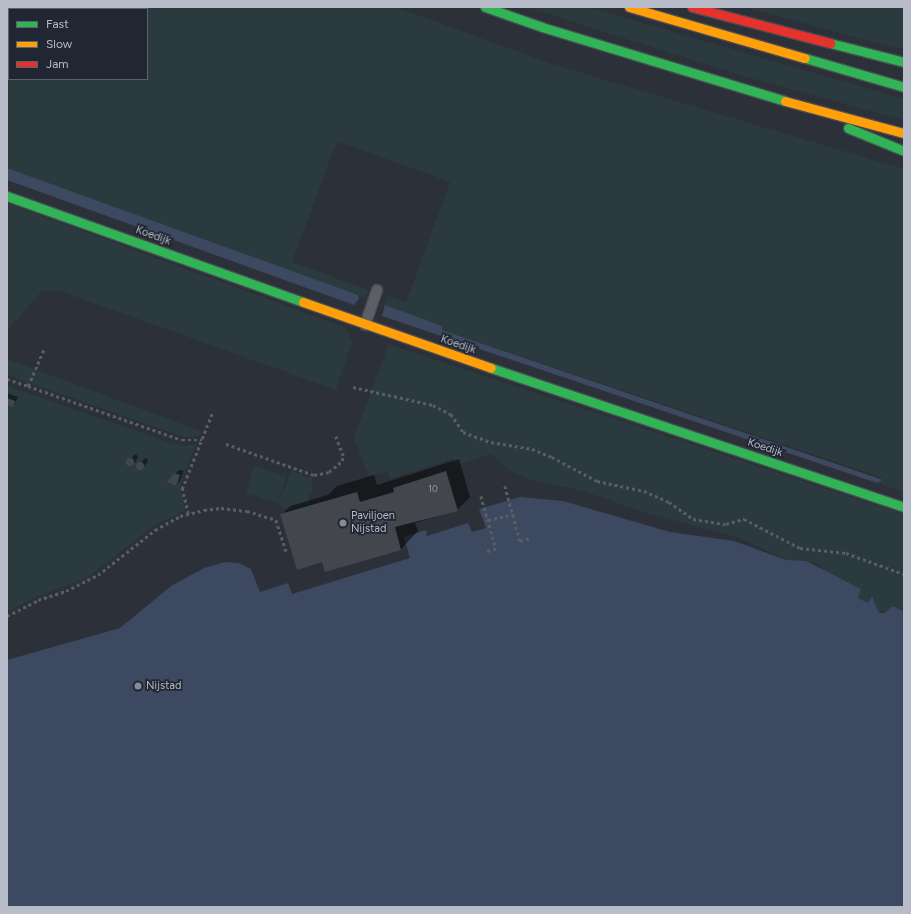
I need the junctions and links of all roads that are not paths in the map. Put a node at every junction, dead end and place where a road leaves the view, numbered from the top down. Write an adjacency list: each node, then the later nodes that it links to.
1 (485, 7): 6 (main road)
2 (629, 7): 5 (main road)
3 (692, 7): 4 (main road)
4 (904, 62)
5 (904, 87)
6 (802, 106): 7 (main road); 8 (main road)
7 (904, 133)
8 (904, 151)
9 (7, 196): 11 (main road, Koedijk)
10 (377, 290): 11 (lane)
11 (365, 324): 12 (main road, Koedijk)
12 (904, 507)

